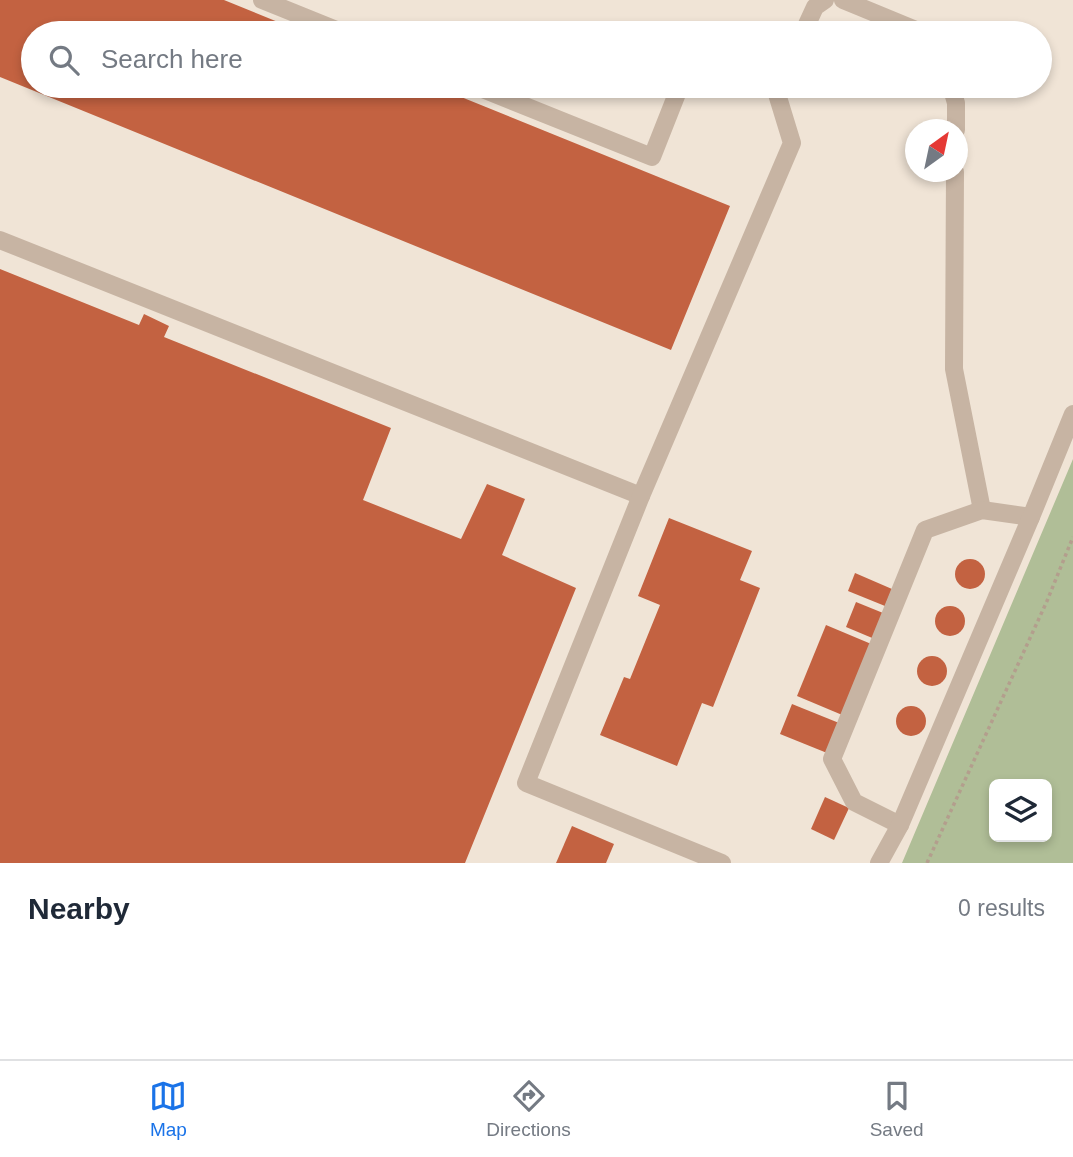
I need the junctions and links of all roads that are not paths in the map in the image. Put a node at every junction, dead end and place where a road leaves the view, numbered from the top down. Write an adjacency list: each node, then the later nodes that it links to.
1 (261, 0): 4 (lane)
2 (825, 0): 5 (lane)
3 (843, 0): 6 (lane)
4 (314, 21)
5 (809, 21)
6 (894, 21)
7 (505, 98): 8 (lane)
8 (675, 98)
9 (778, 98): 15 (lane)
10 (955, 98): 11 (lane)
11 (956, 119)
12 (956, 182): 16 (lane)
13 (0, 240): 15 (lane)
14 (1073, 414): 17 (lane)
15 (641, 496): 19 (lane)
16 (982, 510): 17 (lane); 18 (lane)
17 (1031, 517): 18 (lane)
18 (900, 825): 20 (lane)
19 (722, 863)
20 (880, 863)

